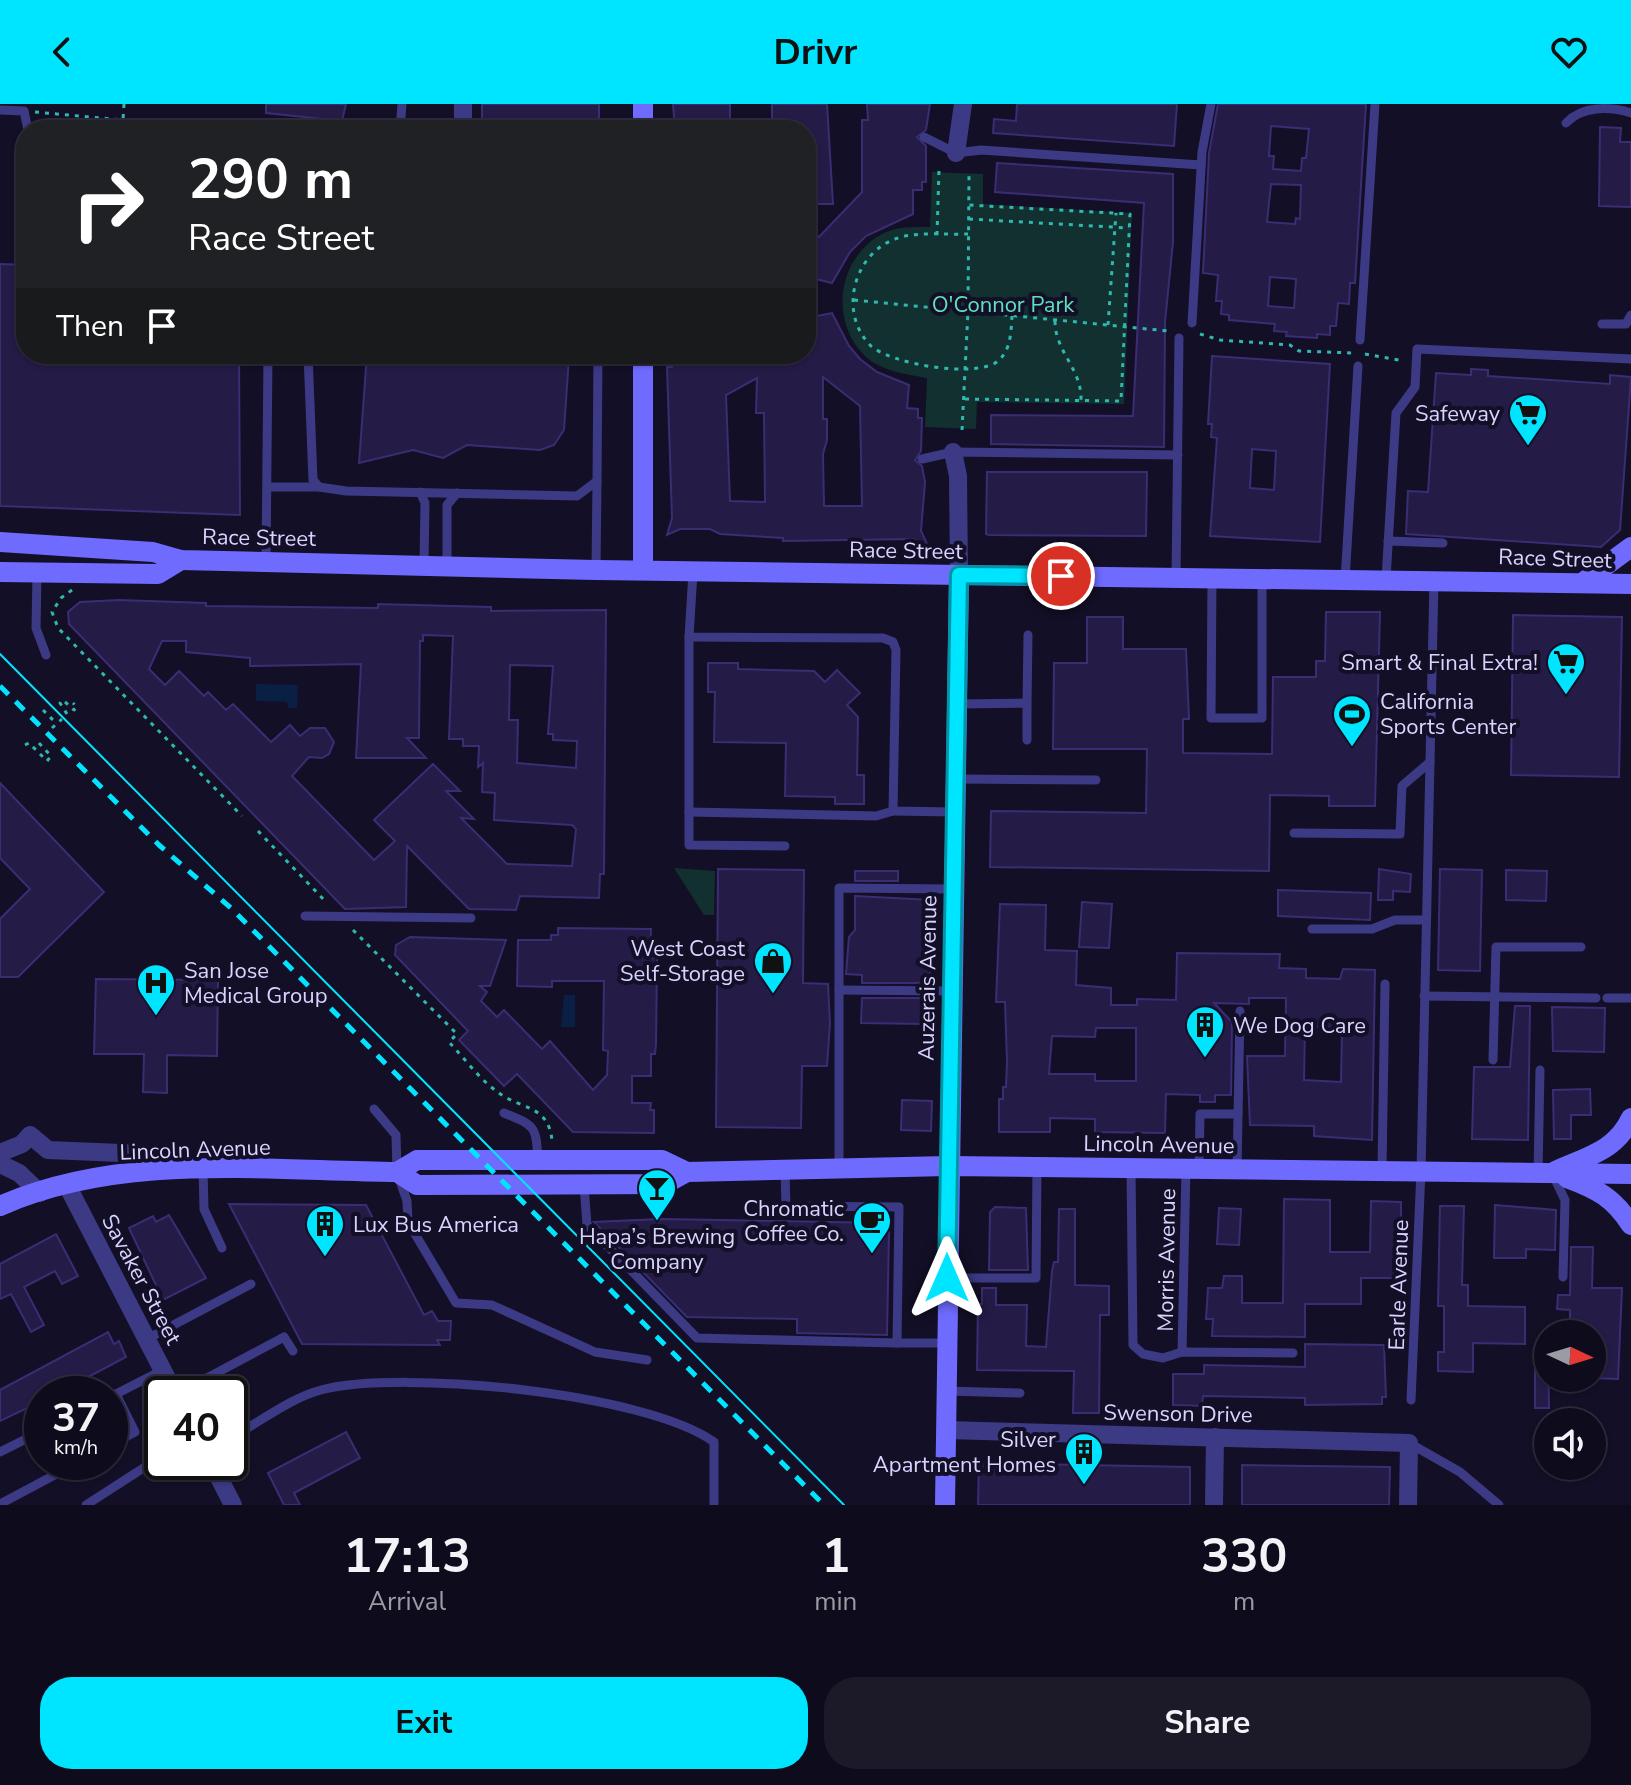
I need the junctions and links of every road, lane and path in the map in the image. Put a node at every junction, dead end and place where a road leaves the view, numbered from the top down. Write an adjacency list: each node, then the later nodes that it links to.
1 (124, 104): 9 (path)
2 (963, 104): 12 (street)
3 (1211, 104): 13 (lane)
4 (1375, 104): 33 (lane)
5 (0, 110): 6 (lane)
6 (24, 111): 8 (lane); 9 (path)
7 (1631, 113): 10 (lane)
8 (26, 120)
9 (123, 120)
10 (1566, 123)
11 (924, 137): 12 (lane)
12 (956, 153): 13 (lane)
13 (1201, 165): 31 (lane)
14 (939, 169): 22 (path)
15 (969, 175): 16 (path)
16 (968, 205): 17 (path); 18 (path)
17 (1116, 213): 19 (path); 20 (path)
18 (968, 219): 19 (path); 21 (path)
19 (1115, 227): 20 (path); 29 (path)
20 (1129, 228): 30 (path)
21 (968, 234): 22 (path); 24 (path)
22 (937, 235): 23 (path)
23 (854, 300): 24 (path); 41 (path)
24 (968, 311): 26 (path); 41 (path)
25 (1631, 315): 28 (lane)
26 (1012, 316): 27 (path); 41 (path)
27 (1055, 321): 29 (path); 43 (path)
28 (1602, 324)
29 (1108, 325): 30 (path)
30 (1122, 326): 32 (path); 43 (path)
31 (1191, 328): 35 (path)
32 (1178, 335): 46 (lane)
33 (1360, 340)
34 (1631, 359): 53 (lane)
35 (1404, 361)
36 (268, 364): 49 (lane)
37 (308, 364): 50 (lane)
38 (598, 364): 48 (lane)
39 (643, 364): 63 (main road)
40 (1358, 366): 72 (lane)
41 (966, 368): 42 (path)
42 (965, 399): 43 (path); 44 (path)
43 (1081, 400)
44 (962, 430)
45 (953, 452): 46 (lane); 47 (lane); 67 (street, Auzerais Avenue)
46 (1178, 455): 68 (lane)
47 (922, 459)
48 (597, 481): 52 (lane); 62 (lane)
49 (268, 487): 50 (lane); 59 (lane)
50 (319, 487): 51 (lane)
51 (420, 492): 52 (lane); 60 (lane)
52 (457, 493): 61 (lane)
53 (1388, 541): 55 (lane); 71 (lane)
54 (0, 542): 57 (main road, Race Street)
55 (1443, 543)
56 (1631, 547): 74 (main road)
57 (120, 550): 58 (main road, Race Street); 66 (main road)
58 (181, 560): 59 (main road, Race Street); 66 (main road, Race Street)
59 (266, 562): 60 (main road, Race Street)
60 (424, 564): 61 (main road, Race Street)
61 (447, 564): 62 (main road, Race Street)
62 (596, 570): 63 (main road, Race Street)
63 (643, 570): 65 (main road, Race Street)
64 (0, 572): 66 (main road, Race Street)
65 (693, 572): 67 (main road, Race Street); 78 (lane)
66 (37, 573): 79 (lane)
67 (959, 575): 68 (main road, Race Street); 82 (main road, Auzerais Avenue)
68 (1176, 578): 69 (main road, Race Street)
69 (1212, 578): 70 (main road, Race Street); 70 (lane)
70 (1262, 579): 72 (main road, Race Street)
71 (1386, 579): 72 (main road, Race Street); 73 (main road, Race Street)
72 (1345, 580)
73 (1434, 580): 74 (main road, Race Street); 91 (lane, Earle Avenue)
74 (1582, 583): 75 (main road, Race Street)
75 (1631, 584)
76 (76, 588): 97 (path)
77 (1028, 635): 81 (lane)
78 (689, 637): 94 (lane); 95 (lane)
79 (46, 655)
80 (73, 703): 84 (path)
81 (1027, 703): 82 (lane); 89 (lane)
82 (955, 705): 92 (main road, Auzerais Avenue)
83 (43, 710): 86 (path)
84 (67, 714)
85 (62, 719): 86 (path)
86 (57, 724): 87 (path)
87 (52, 728)
88 (41, 739): 90 (path)
89 (1027, 740)
90 (25, 745)
91 (1430, 762): 99 (lane); 105 (lane, Earle Avenue)
92 (954, 778): 93 (lane); 96 (main road, Auzerais Avenue)
93 (1096, 780)
94 (893, 811): 95 (lane); 96 (lane)
95 (689, 812): 100 (lane)
96 (953, 812): 101 (main road, Auzerais Avenue)
97 (242, 816)
98 (258, 831): 102 (path)
99 (1294, 833)
100 (785, 846)
101 (952, 889): 110 (lane); 111 (main road, Auzerais Avenue)
102 (332, 908)
103 (305, 916): 104 (lane)
104 (471, 918)
105 (1426, 920): 107 (lane); 112 (lane, Earle Avenue)
106 (347, 924): 124 (path)
107 (1312, 929)
108 (1581, 947): 113 (lane)
109 (1385, 984): 136 (lane)
110 (839, 990): 111 (lane); 130 (lane)
111 (951, 991): 128 (main road, Auzerais Avenue)
112 (1424, 996): 113 (lane); 137 (lane, Earle Avenue)
113 (1493, 997): 114 (lane); 118 (lane)
114 (1596, 998)
115 (1607, 998): 116 (lane)
116 (1631, 998)
117 (1240, 1011): 122 (lane)
118 (1493, 1060)
119 (1540, 1070): 140 (lane)
120 (374, 1109): 138 (lane)
121 (504, 1113): 126 (lane)
122 (1238, 1114): 132 (lane, Morris Avenue); 134 (lane)
123 (1631, 1118): 140 (main road)
124 (552, 1145)
125 (0, 1153): 133 (street)
126 (538, 1161): 138 (main road, Lincoln Avenue); 139 (main road, Lincoln Avenue)
127 (0, 1164): 144 (street)
128 (948, 1166): 129 (main road, Lincoln Avenue); 130 (main road, Lincoln Avenue); 149 (main road, Auzerais Avenue)
129 (1037, 1166): 131 (main road, Lincoln Avenue); 149 (lane)
130 (839, 1168): 135 (main road, Lincoln Avenue)
131 (1131, 1168): 132 (main road, Lincoln Avenue); 155 (lane)
132 (1192, 1168): 134 (main road, Lincoln Avenue); 155 (lane, Morris Avenue)
133 (203, 1169): 138 (main road, Lincoln Avenue); 142 (main road, Lincoln Avenue); 147 (lane)
134 (1237, 1169): 136 (main road, Lincoln Avenue)
135 (785, 1170): 139 (main road, Lincoln Avenue); 152 (lane)
136 (1382, 1170): 137 (main road, Lincoln Avenue)
137 (1421, 1171): 140 (main road, Lincoln Avenue); 164 (lane, Earle Avenue)
138 (397, 1172): 143 (main road, Lincoln Avenue); 157 (lane)
139 (687, 1172): 143 (main road, Lincoln Avenue)
140 (1545, 1173): 141 (main road, Lincoln Avenue); 146 (main road); 148 (lane)
141 (1631, 1174)
142 (67, 1185): 144 (main road, Lincoln Avenue); 151 (street, Savaker Street)
143 (584, 1185): 152 (lane)
144 (40, 1193): 145 (main road, Lincoln Avenue)
145 (0, 1206)
146 (1631, 1225)
147 (222, 1248)
148 (1563, 1277)
149 (947, 1278): 153 (main road, Auzerais Avenue)
150 (251, 1284): 151 (lane)
151 (147, 1339): 158 (street, Savaker Street)
152 (897, 1343): 153 (lane)
153 (946, 1343): 162 (main road, Auzerais Avenue)
154 (293, 1351): 160 (lane)
155 (1182, 1352): 156 (lane)
156 (1293, 1353)
157 (647, 1360)
158 (163, 1370): 159 (street, Savaker Street); 161 (lane)
159 (166, 1376)
160 (210, 1376)
161 (128, 1388)
162 (946, 1391): 163 (lane); 167 (main road, Auzerais Avenue)
163 (1020, 1393)
164 (1411, 1400)
165 (128, 1420): 168 (lane)
166 (248, 1428): 179 (lane)
167 (946, 1430): 169 (street, Swenson Drive); 180 (main road, Auzerais Avenue)
168 (128, 1436)
169 (1215, 1437): 171 (street, Swenson Drive); 181 (street)
170 (24, 1440): 172 (lane)
171 (1409, 1443): 182 (street); 183 (lane)
172 (0, 1452)
173 (144, 1468): 177 (lane)
174 (45, 1480): 176 (lane)
175 (220, 1480): 178 (street)
176 (0, 1504)
177 (86, 1505)
178 (233, 1505)
179 (714, 1505)
180 (945, 1505)
181 (1214, 1505)
182 (1408, 1505)
183 (1499, 1505)

